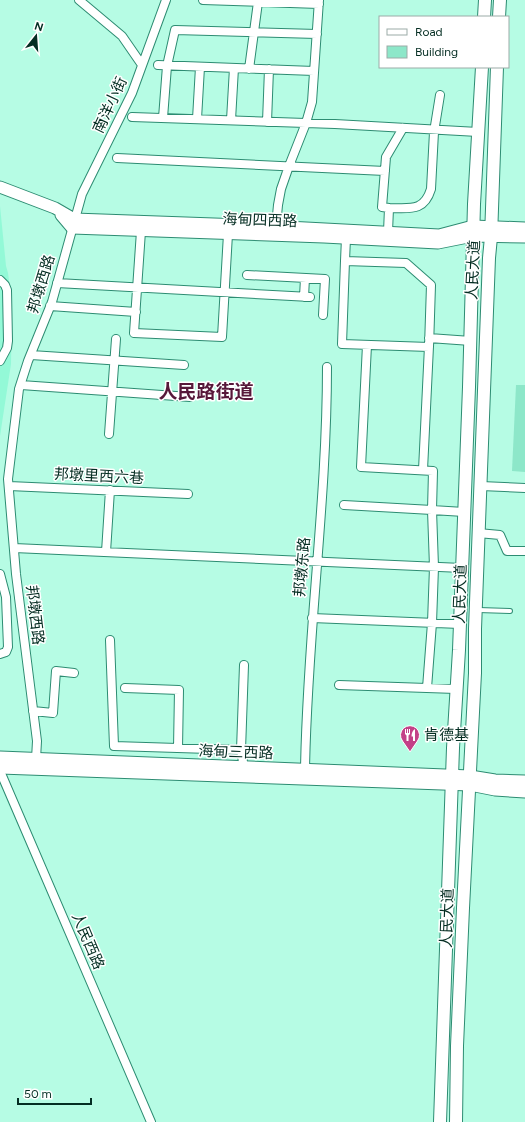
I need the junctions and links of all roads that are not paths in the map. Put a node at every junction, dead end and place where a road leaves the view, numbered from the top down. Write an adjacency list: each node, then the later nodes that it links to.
1 (79, 0): 12 (street)
2 (166, 0): 12 (street, 南洋小街)
3 (204, 0): 6 (street)
4 (485, 0): 8 (main road)
5 (500, 0): 9 (main road)
6 (258, 2): 7 (street); 10 (street)
7 (319, 2): 11 (street)
8 (484, 16)
9 (499, 16)
10 (254, 32): 11 (street); 13 (street); 18 (street)
11 (317, 34): 20 (street)
12 (142, 65): 36 (street, 南洋小街)
13 (162, 66): 14 (street); 23 (street)
14 (200, 67): 15 (street); 24 (street)
15 (234, 68): 18 (street); 25 (street)
16 (482, 68): 30 (main road, 人民大道)
17 (497, 68): 42 (main road, 人民大道)
18 (249, 69): 19 (street)
19 (269, 69): 20 (street); 26 (street)
20 (314, 71): 27 (street)
21 (440, 95): 29 (street)
22 (132, 117): 23 (street)
23 (163, 118): 24 (street)
24 (197, 119): 25 (street)
25 (231, 120): 26 (street)
26 (267, 122): 27 (street)
27 (306, 123): 28 (street); 32 (street)
28 (403, 128): 29 (street); 33 (street)
29 (435, 130): 30 (street); 35 (street)
30 (478, 132): 40 (main road, 人民大道)
31 (117, 158): 32 (street)
32 (288, 166): 33 (street); 37 (street)
33 (385, 170): 35 (street)
34 (0, 187): 36 (main road)
35 (389, 208): 41 (street)
36 (73, 224): 37 (main road, 海甸四西路); 39 (main road, 海甸四西路); 50 (street, 邦墩西路)
37 (276, 226): 41 (main road, 海甸四西路)
38 (525, 228): 42 (main road)
39 (141, 231): 43 (main road, 海甸四西路); 51 (street)
40 (473, 231): 41 (main road, 海甸四西路); 42 (main road); 45 (main road, 海甸四西路); 58 (main road, 人民大道)
41 (388, 232)
42 (492, 232): 44 (main road); 72 (main road, 人民大道)
43 (228, 234): 45 (main road, 海甸四西路); 52 (street)
44 (525, 237)
45 (346, 238): 46 (street)
46 (345, 261): 59 (street); 60 (street)
47 (247, 275): 48 (street)
48 (305, 278): 52 (street); 55 (street)
49 (2, 283): 57 (street)
50 (57, 283): 51 (street); 53 (street, 邦墩西路)
51 (137, 288): 52 (street); 54 (street)
52 (224, 293): 54 (street)
53 (50, 306): 54 (street); 61 (street, 邦墩西路)
54 (136, 312)
55 (323, 315)
56 (116, 339): 63 (street)
57 (4, 340): 62 (street)
58 (471, 341): 59 (street); 78 (main road, 人民大道)
59 (429, 342): 60 (street); 70 (street)
60 (367, 345): 70 (street)
61 (31, 355): 63 (street); 66 (street, 邦墩西路)
62 (0, 361)
63 (114, 361): 64 (street); 67 (street)
64 (184, 365)
65 (327, 367): 83 (street, 邦墩东路)
66 (20, 385): 67 (street); 71 (street, 邦墩西路)
67 (112, 392): 68 (street); 69 (street)
68 (190, 397)
69 (109, 434)
70 (423, 470): 77 (street)
71 (9, 486): 74 (street, 邦墩里西六巷); 80 (street, 邦墩西路)
72 (481, 486): 73 (street); 79 (main road, 人民大道)
73 (525, 488)
74 (110, 490): 75 (street, 邦墩里西六巷); 81 (street)
75 (188, 494)
76 (344, 505): 77 (street)
77 (432, 510): 78 (street); 84 (street)
78 (464, 512): 85 (main road, 人民大道)
79 (478, 533): 82 (street); 87 (main road, 人民大道)
80 (14, 548): 81 (street); 100 (street, 邦墩西路)
81 (106, 552): 83 (street)
82 (525, 552)
83 (316, 561): 84 (street); 89 (street, 邦墩东路)
84 (434, 566): 85 (street); 90 (street)
85 (462, 568): 91 (main road, 人民大道)
86 (0, 574): 93 (street)
87 (476, 610): 88 (lane); 109 (main road, 人民大道)
88 (510, 611)
89 (312, 618): 90 (street); 107 (street, 邦墩东路)
90 (432, 623): 91 (street); 98 (street)
91 (460, 624): 99 (main road, 人民大道)
92 (110, 640): 101 (street)
93 (0, 654)
94 (244, 665): 102 (street)
95 (74, 673): 100 (street)
96 (339, 685): 98 (street)
97 (125, 688): 101 (street)
98 (427, 688): 99 (street)
99 (456, 689): 108 (main road, 人民大道)
100 (33, 712): 104 (street, 邦墩西路)
101 (178, 748): 102 (street)
102 (241, 750): 105 (street)
103 (0, 758): 104 (main road, 海甸三西路)
104 (36, 759): 105 (main road, 海甸三西路)
105 (244, 768): 107 (main road, 海甸三西路)
106 (0, 770): 108 (main road, 海甸三西路); 112 (street, 人民西路)
107 (305, 770): 108 (main road, 海甸三西路)
108 (452, 780): 109 (main road, 海甸三西路); 113 (main road, 人民大道)
109 (470, 781): 110 (main road); 111 (main road); 114 (main road, 人民大道)
110 (525, 782)
111 (525, 792)
112 (151, 1122)
113 (440, 1122)
114 (456, 1122)

